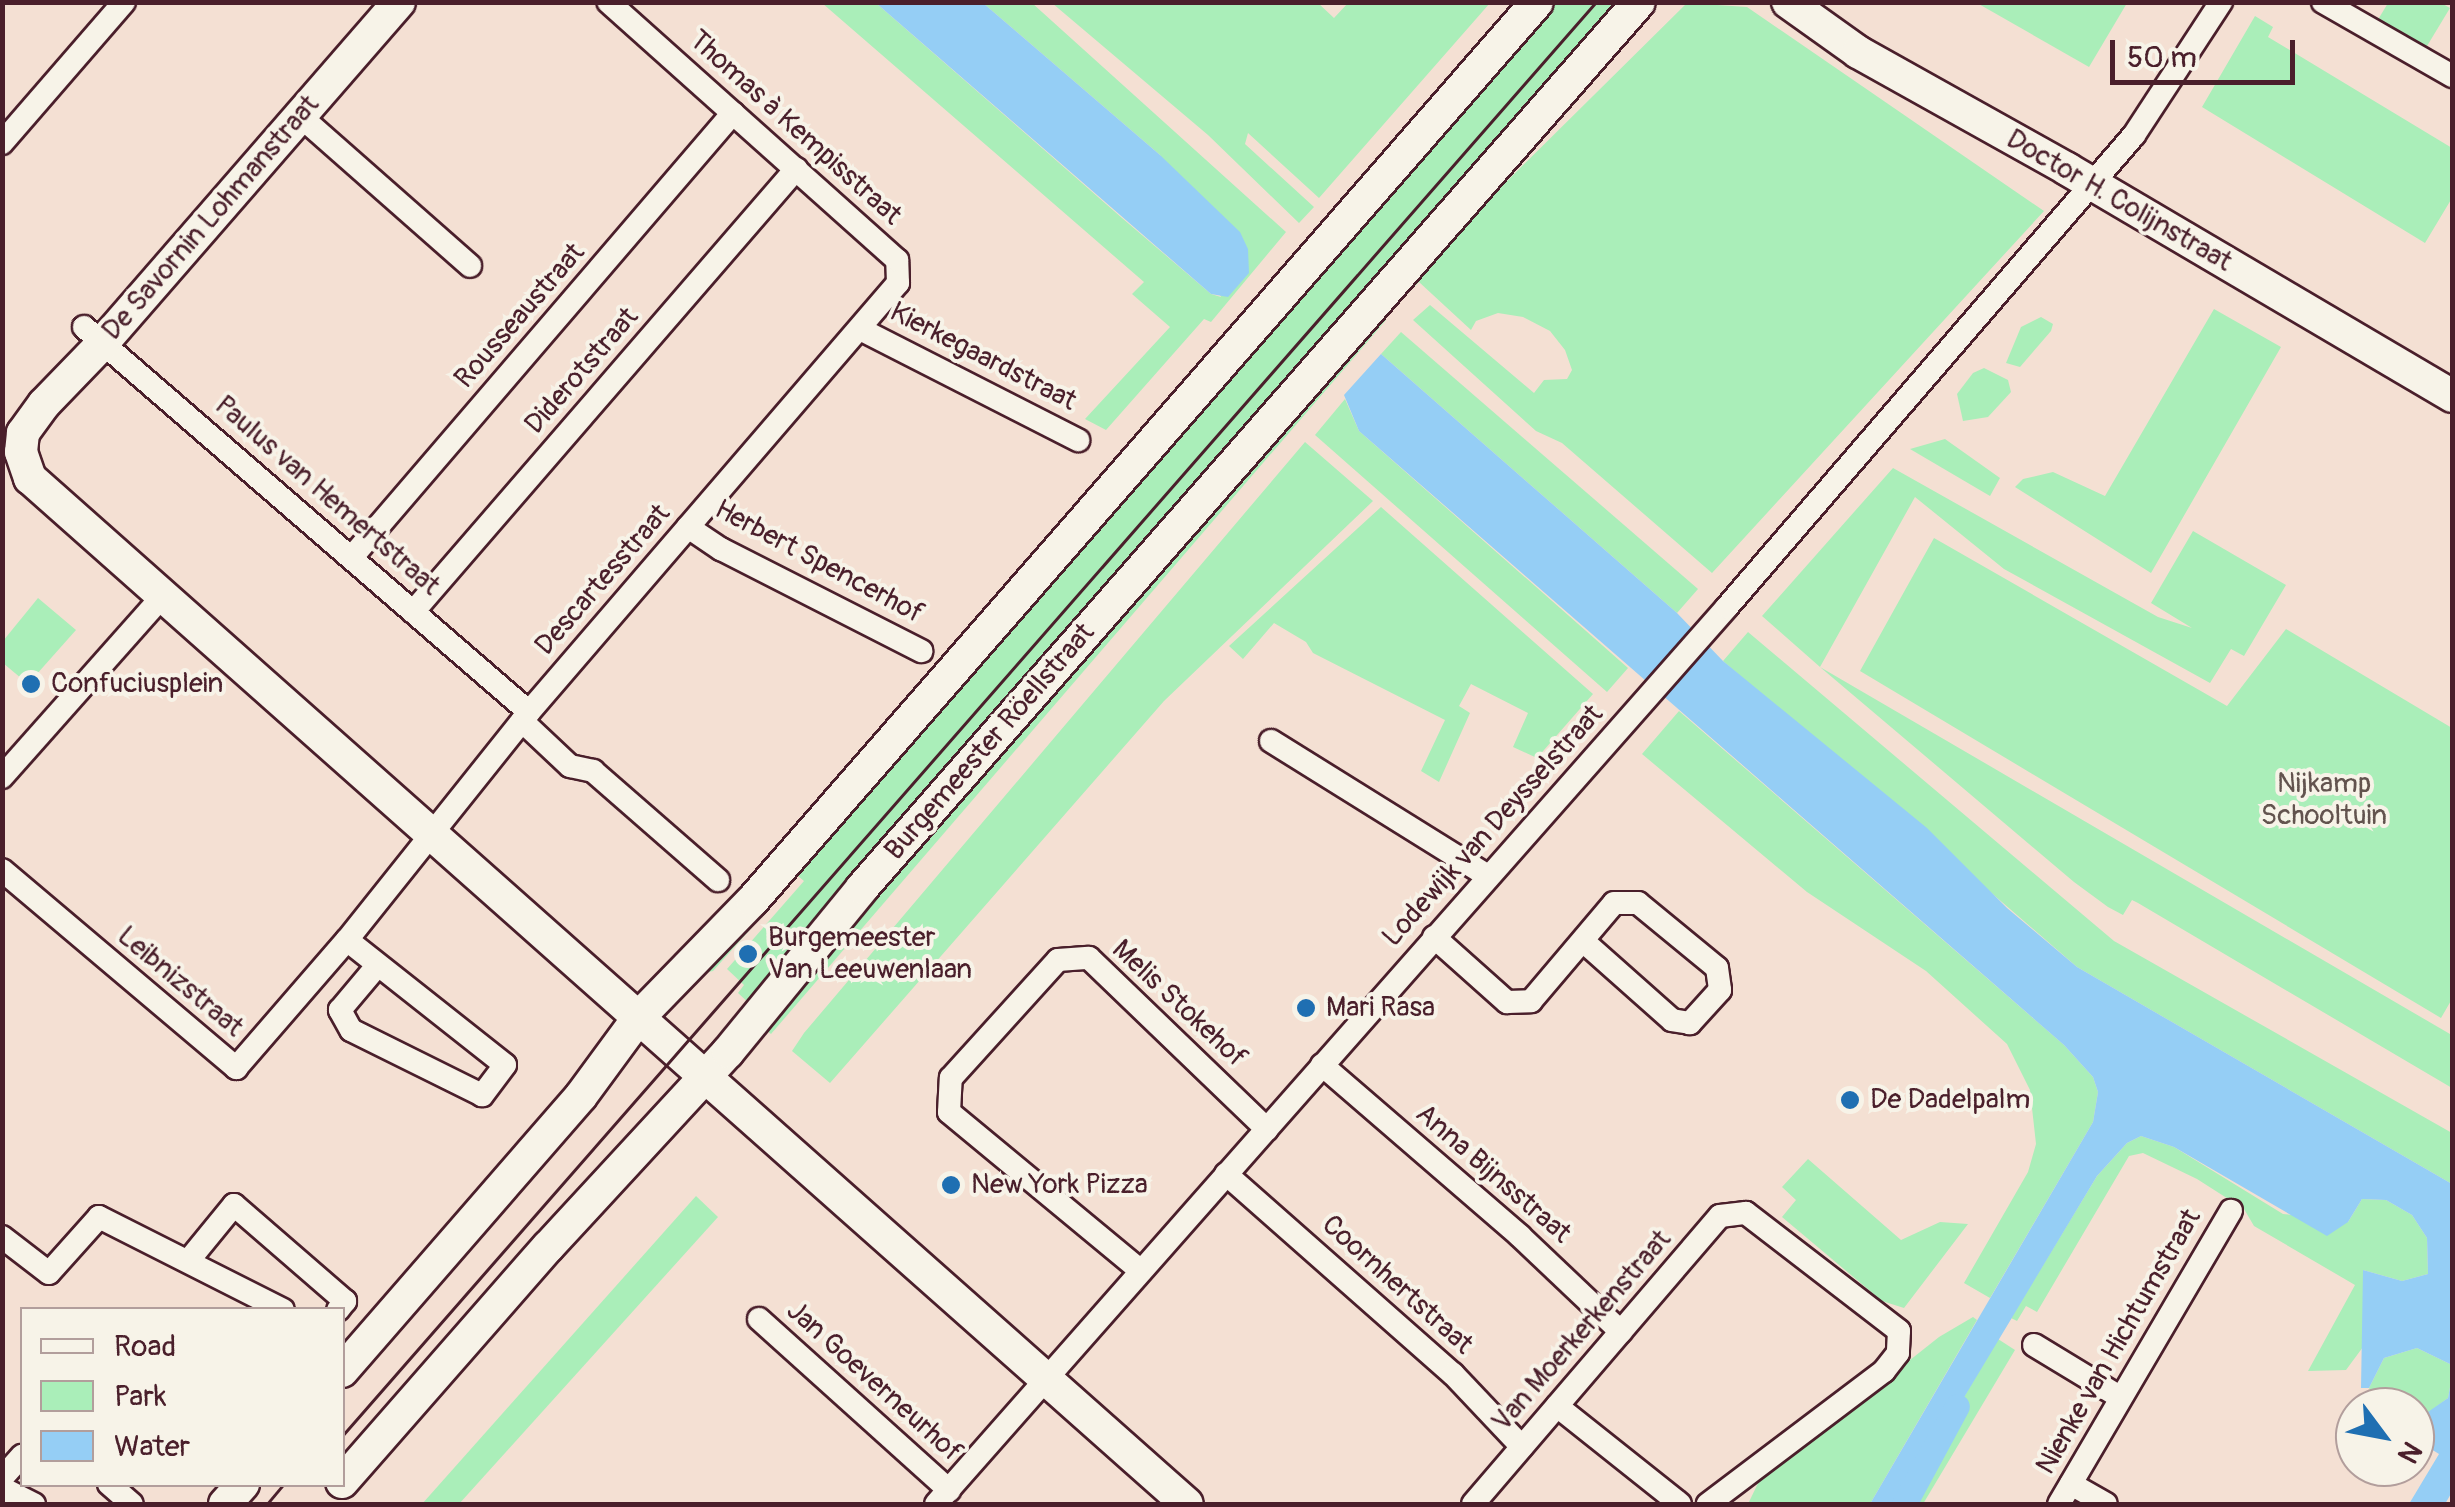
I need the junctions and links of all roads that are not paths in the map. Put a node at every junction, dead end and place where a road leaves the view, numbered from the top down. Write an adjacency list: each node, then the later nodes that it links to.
1 (124, 2): 12 (street)
2 (399, 2): 11 (street, De Savornin Lohmanstraat)
3 (608, 2): 10 (street, Thomas à Kempisstraat)
4 (1537, 2): 37 (street)
5 (1639, 2): 39 (street, Burgemeester Röellstraat)
6 (1788, 2): 14 (street, Doctor H. Colijnstraat)
7 (2221, 2): 14 (street, Lodewijk van Deysselstraat)
8 (2323, 2): 9 (street)
9 (2452, 76)
10 (733, 113): 13 (street, Thomas à Kempisstraat); 22 (street, Rousseaustraat)
11 (299, 116): 16 (street); 18 (street, De Savornin Lohmanstraat)
12 (2, 143)
13 (796, 169): 15 (street, Thomas à Kempisstraat); 24 (street, Diderotstraat)
14 (2090, 183): 19 (street, Doctor H. Colijnstraat); 31 (street, Lodewijk van Deysselstraat)
15 (897, 260): 17 (street, Descartesstraat)
16 (470, 266)
17 (860, 329): 20 (street, Kierkegaardstraat); 21 (street, Descartesstraat)
18 (94, 335): 22 (street, Paulus van Hemertstraat); 23 (street, De Savornin Lohmanstraat)
19 (2452, 396)
20 (1078, 440)
21 (688, 527): 25 (street, Herbert Spencerhof); 26 (street, Descartesstraat)
22 (352, 557): 24 (street, Paulus van Hemertstraat)
23 (162, 597): 28 (street); 29 (street)
24 (413, 612): 26 (street, Paulus van Hemertstraat)
25 (921, 650)
26 (525, 717): 29 (street, Descartesstraat); 32 (street, Paulus van Hemertstraat)
27 (1271, 741): 31 (street)
28 (7, 763)
29 (432, 832): 34 (street, Descartesstraat); 37 (street)
30 (2, 870): 34 (street, Leibnizstraat)
31 (1488, 876): 33 (street, Lodewijk van Deysselstraat)
32 (718, 880)
33 (1434, 937): 35 (street); 38 (street, Lodewijk van Deysselstraat)
34 (346, 940): 36 (street)
35 (1582, 941): 35 (street)
36 (377, 966): 36 (street)
37 (638, 1017): 39 (street); 51 (street)
38 (1322, 1065): 40 (street, Lodewijk van Deysselstraat); 49 (street, Anna Bijnsstraat)
39 (706, 1077): 52 (street); 58 (street, Burgemeester Röellstraat)
40 (1268, 1130): 41 (street, Lodewijk van Deysselstraat); 45 (street, Melis Stokehof)
41 (1226, 1174): 45 (street, Lodewijk van Deysselstraat); 55 (street, Coornhertstraat)
42 (2231, 1211): 53 (street, Nienke van Hichtumstraat)
43 (2, 1237): 44 (street)
44 (190, 1260): 46 (street); 47 (street)
45 (1141, 1271): 52 (street, Lodewijk van Deysselstraat)
46 (277, 1307)
47 (340, 1307)
48 (759, 1319): 62 (street, Jan Goeverneurhof)
49 (1621, 1332): 54 (street, Van Moerkerkenstraat); 68 (street, Van Moerkerkenstraat)
50 (2034, 1345): 53 (street)
51 (345, 1368)
52 (1048, 1378): 62 (street, Lodewijk van Deysselstraat); 65 (street)
53 (2120, 1397): 61 (street, Nienke van Hichtumstraat)
54 (1557, 1406): 55 (street, Van Moerkerkenstraat); 67 (street)
55 (1522, 1447): 66 (street, Van Moerkerkenstraat)
56 (20, 1458): 57 (street)
57 (2, 1478)
58 (345, 1478)
59 (112, 1487): 64 (street)
60 (2, 1488): 63 (street)
61 (2065, 1494): 69 (street)
62 (943, 1497)
63 (34, 1504)
64 (132, 1504)
65 (1187, 1504)
66 (1472, 1504)
67 (1680, 1504)
68 (1710, 1504)
69 (2106, 1504)

